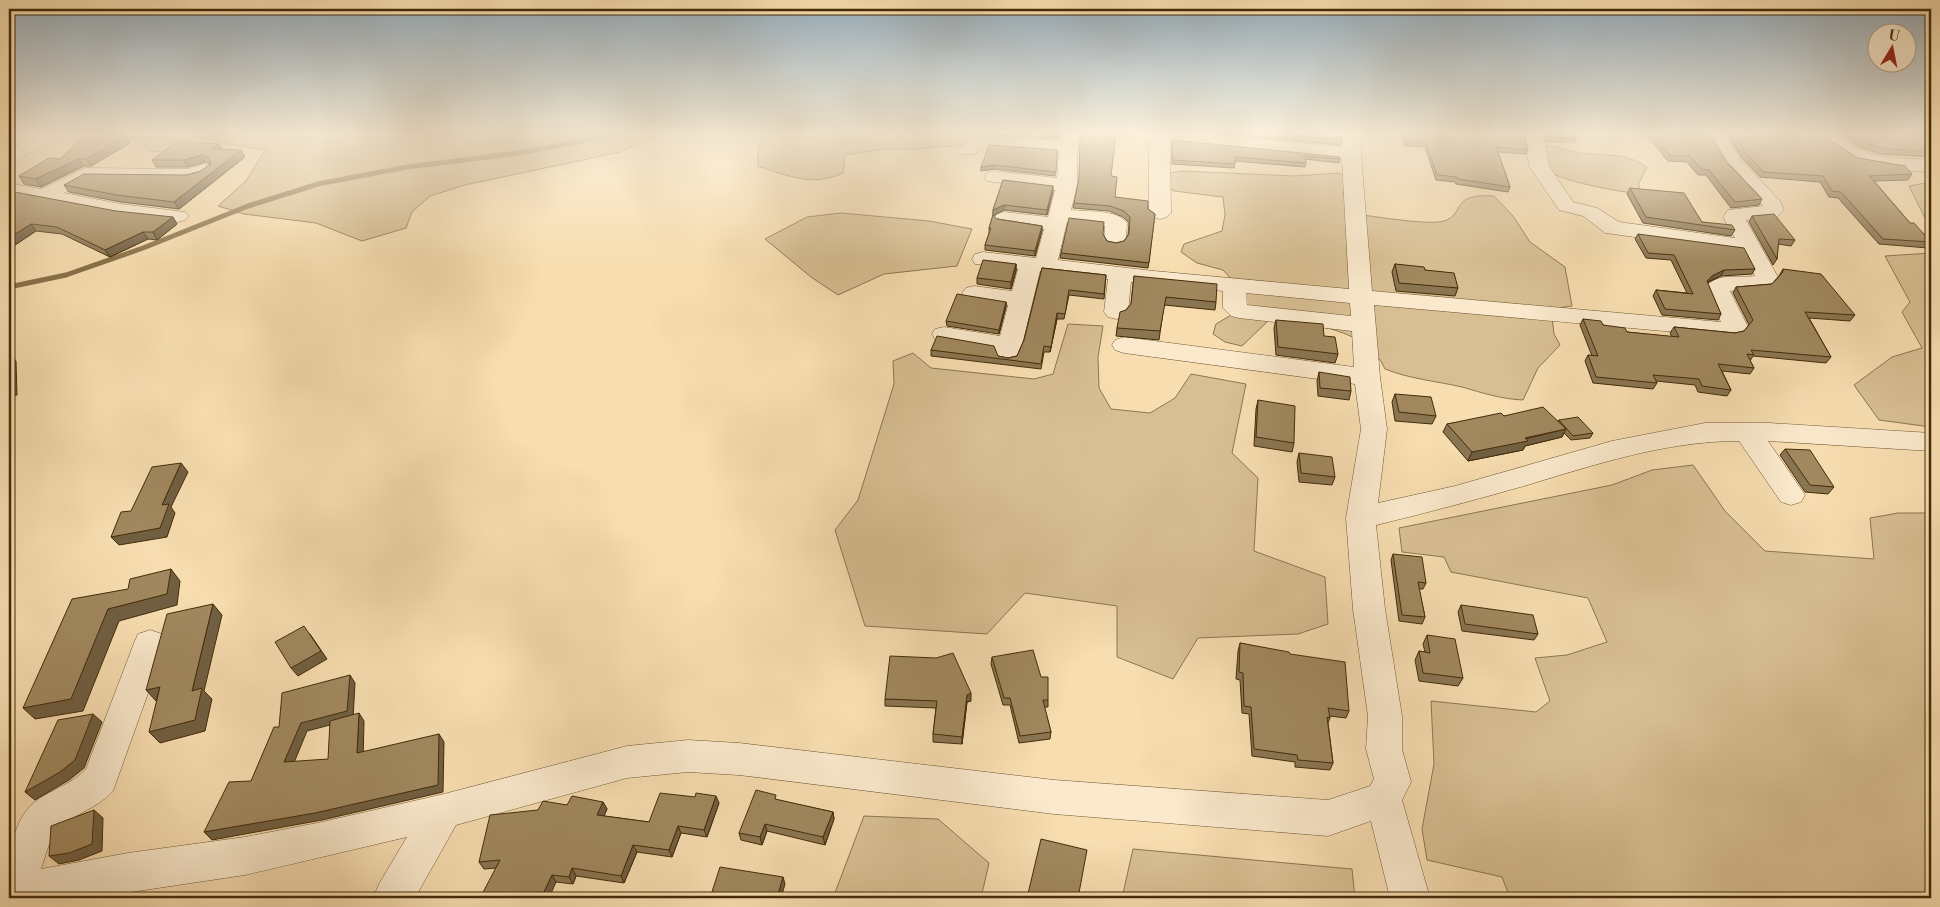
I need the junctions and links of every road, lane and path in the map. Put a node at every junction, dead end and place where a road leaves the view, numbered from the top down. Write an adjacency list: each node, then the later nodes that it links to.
1 (80, 176): 10 (street)
2 (1068, 176): 8 (street)
3 (1159, 176): 11 (street)
4 (1354, 176): 22 (street)
5 (1546, 176): 16 (street)
6 (1746, 176): 16 (street)
7 (994, 177): 8 (street)
8 (1068, 185): 14 (street)
9 (11, 192): 10 (street)
10 (43, 196): 12 (street)
11 (1160, 213)
12 (178, 216)
13 (1004, 218): 14 (street)
14 (1058, 219): 15 (street); 18 (street)
15 (1115, 240)
16 (1750, 247): 22 (street)
17 (983, 259): 18 (street)
18 (1038, 265): 19 (street); 23 (street)
19 (1120, 274): 20 (street); 24 (street)
20 (1234, 285): 22 (street); 25 (street)
21 (974, 293): 23 (street)
22 (1361, 296): 25 (street)
23 (1023, 300): 26 (street)
24 (1116, 312)
25 (1363, 325): 28 (street)
26 (944, 334)
27 (1124, 345): 28 (street)
28 (1367, 377): 32 (street)
29 (1746, 431): 30 (street); 31 (street); 32 (street)
30 (1931, 442)
31 (1792, 495)
32 (1361, 518): 34 (street)
33 (150, 643): 36 (street)
34 (1383, 798): 35 (street); 38 (street)
35 (444, 811): 36 (street); 37 (street)
36 (10, 895)
37 (394, 898)
38 (1410, 898)

